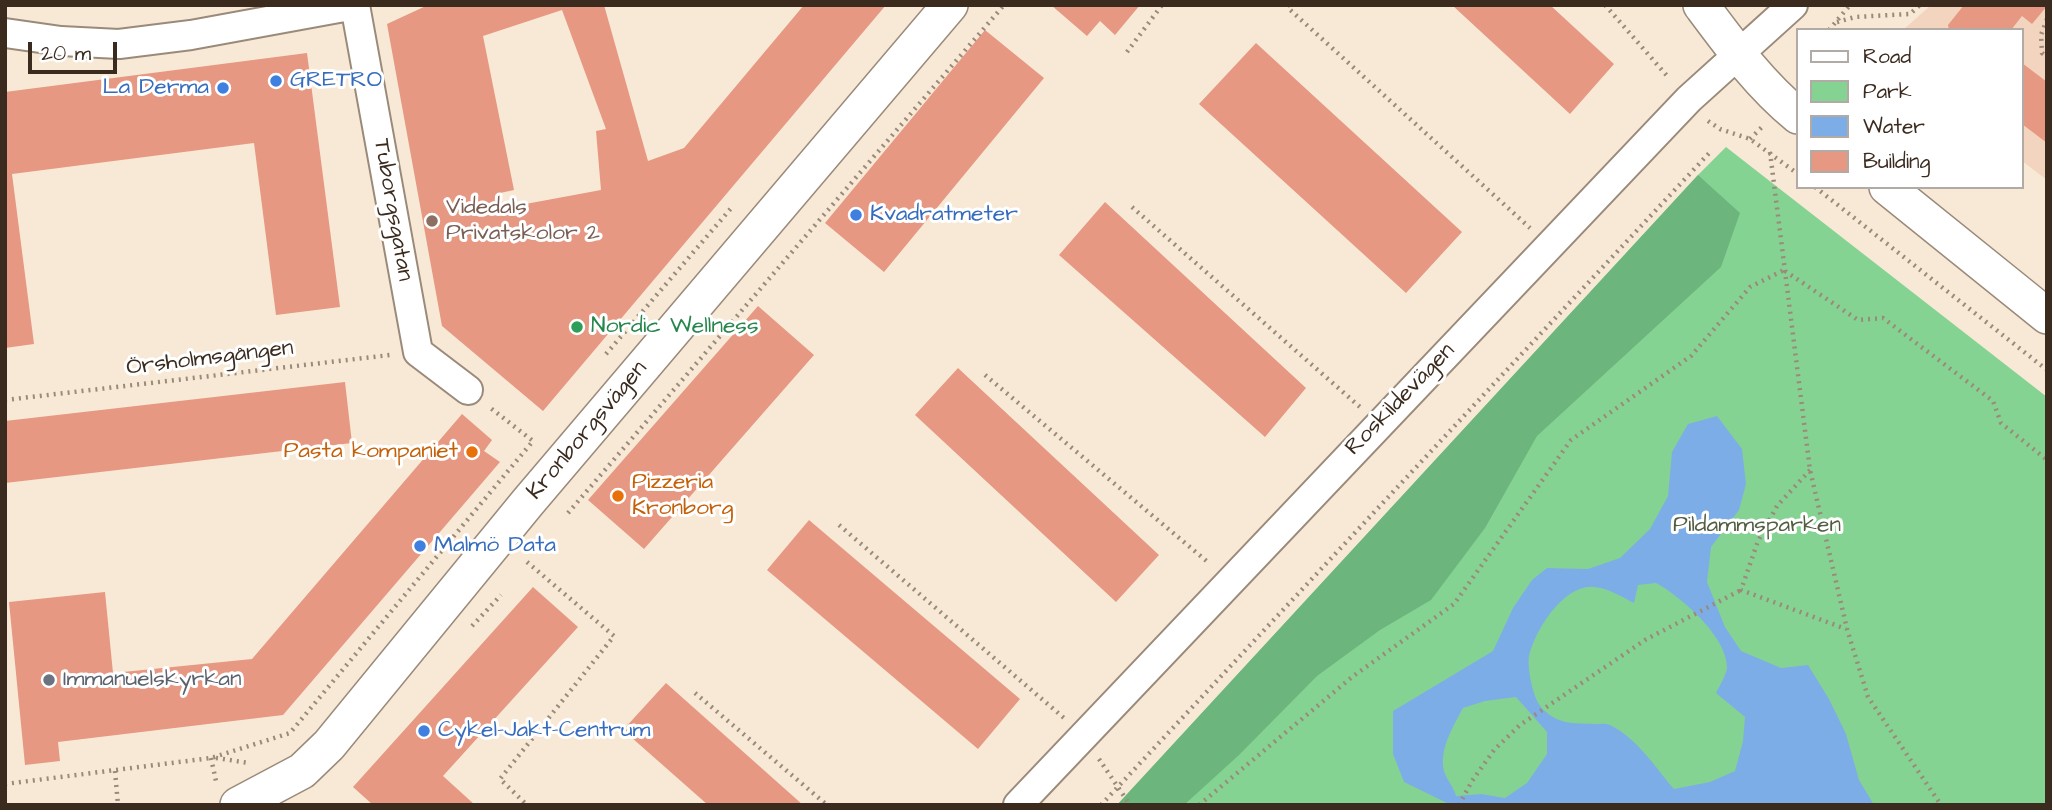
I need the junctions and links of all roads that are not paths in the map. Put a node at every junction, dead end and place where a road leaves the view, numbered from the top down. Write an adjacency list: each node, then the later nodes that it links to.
1 (355, 5): 5 (street); 10 (street, Tuborgsgatan)
2 (950, 5): 11 (street, Kronborgsvägen)
3 (1701, 5): 6 (street)
4 (1793, 5): 6 (street, Roskildevägen)
5 (5, 33)
6 (1737, 54): 7 (street); 12 (street, Roskildevägen)
7 (1797, 115)
8 (1888, 189): 9 (street)
9 (2047, 316)
10 (468, 390)
11 (239, 805)
12 (1018, 805)

